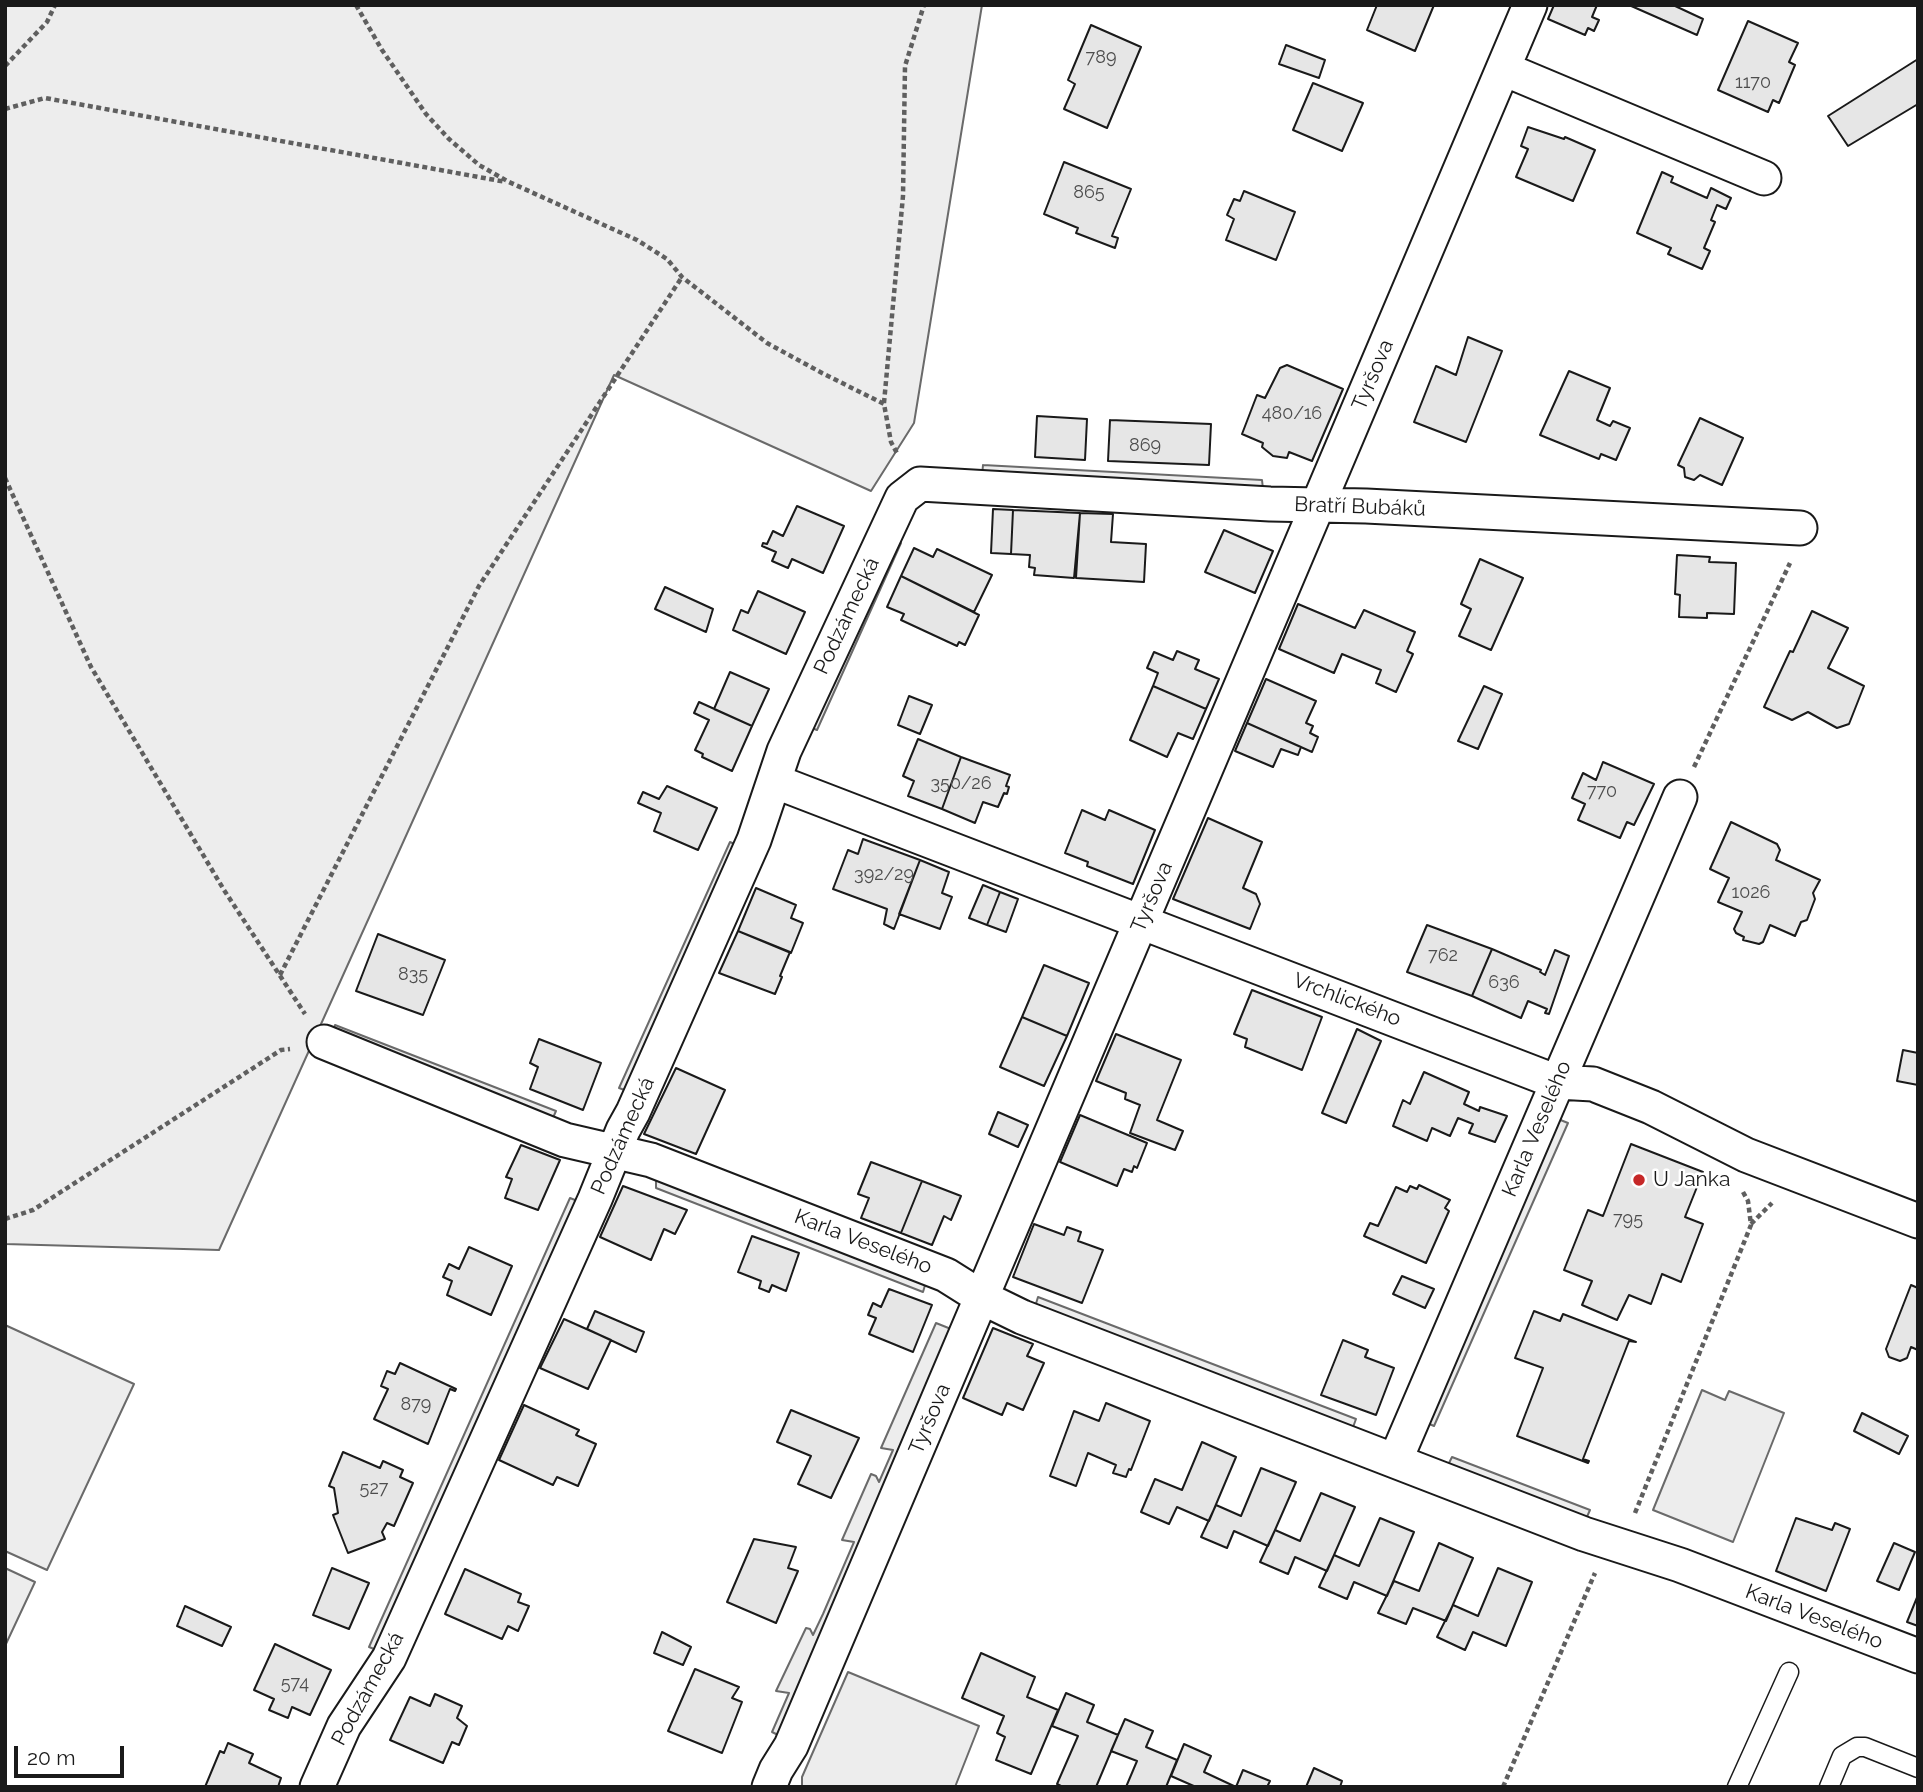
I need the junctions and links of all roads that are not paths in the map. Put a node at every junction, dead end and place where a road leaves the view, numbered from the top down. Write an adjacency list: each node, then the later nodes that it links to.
1 (1531, 5): 2 (street, Tyršova)
2 (1504, 69): 3 (street); 5 (street, Tyršova)
3 (1764, 178)
4 (910, 472): 5 (street, Bratří Bubáků); 7 (street, Podzámecká)
5 (1317, 504): 6 (street, Bratří Bubáků); 9 (street, Tyršova)
6 (1800, 528)
7 (774, 781): 9 (street, Vrchlického); 12 (street, Podzámecká)
8 (1680, 797): 11 (street, Karla Veselého)
9 (1142, 921): 11 (street, Vrchlického); 14 (street, Tyršova)
10 (324, 1042): 12 (street, Karla Veselého)
11 (1557, 1082): 13 (street, Vrchlického); 15 (street, Karla Veselého)
12 (615, 1150): 14 (street, Karla Veselého); 19 (street, Podzámecká)
13 (1918, 1221)
14 (981, 1297): 15 (street, Karla Veselého); 20 (street, Tyršova)
15 (1395, 1461): 16 (street, Karla Veselého)
16 (1918, 1656)
17 (1789, 1672): 21 (lane)
18 (1918, 1768): 22 (lane)
19 (317, 1787)
20 (769, 1787)
21 (1737, 1787)
22 (1829, 1787)

